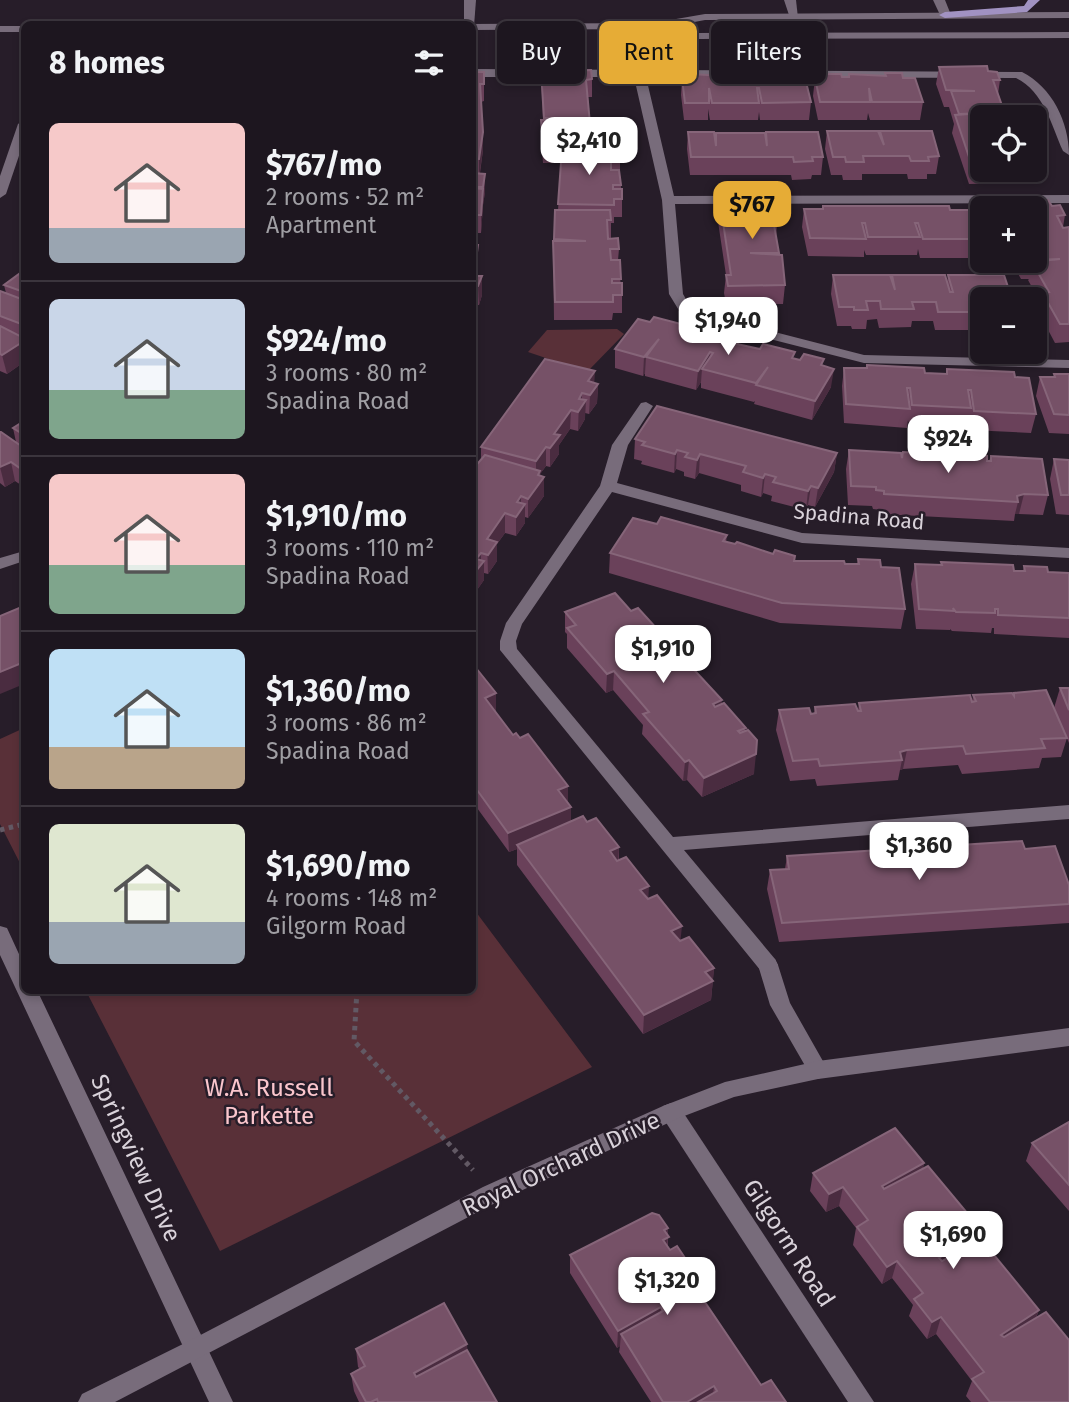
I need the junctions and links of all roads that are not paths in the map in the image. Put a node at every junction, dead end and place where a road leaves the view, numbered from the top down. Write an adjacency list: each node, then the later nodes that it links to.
1 (470, 0): 8 (street)
2 (790, 0): 6 (street)
3 (939, 0): 7 (street)
4 (1034, 0): 7 (main road)
5 (1069, 15): 7 (street)
6 (794, 16): 7 (street); 9 (street)
7 (945, 16)
8 (471, 21)
9 (682, 21)
10 (476, 26): 11 (street)
11 (599, 26)
12 (0, 29): 13 (street)
13 (21, 29)
14 (1069, 35): 15 (street)
15 (697, 36)
16 (476, 73): 17 (street)
17 (599, 73)
18 (697, 73): 21 (street)
19 (642, 84): 23 (street)
20 (21, 133): 22 (street)
21 (1069, 151)
22 (0, 194)
23 (668, 200): 24 (street); 25 (street)
24 (1069, 200)
25 (1069, 364)
26 (646, 406): 27 (street)
27 (608, 486): 28 (street, Spadina Road); 32 (street)
28 (1069, 553)
29 (21, 557): 30 (street)
30 (0, 564)
31 (1069, 812): 32 (street)
32 (669, 844): 37 (street)
33 (0, 934): 34 (street, Springview Drive)
34 (21, 978)
35 (29, 994): 39 (street, Springview Drive)
36 (1069, 1037): 37 (street, Royal Orchard Drive)
37 (818, 1070): 38 (street, Royal Orchard Drive)
38 (671, 1112): 39 (street, Royal Orchard Drive); 42 (street, Gilgorm Road)
39 (197, 1349): 40 (street, Royal Orchard Drive); 41 (street, Springview Drive)
40 (90, 1402)
41 (221, 1402)
42 (862, 1402)

